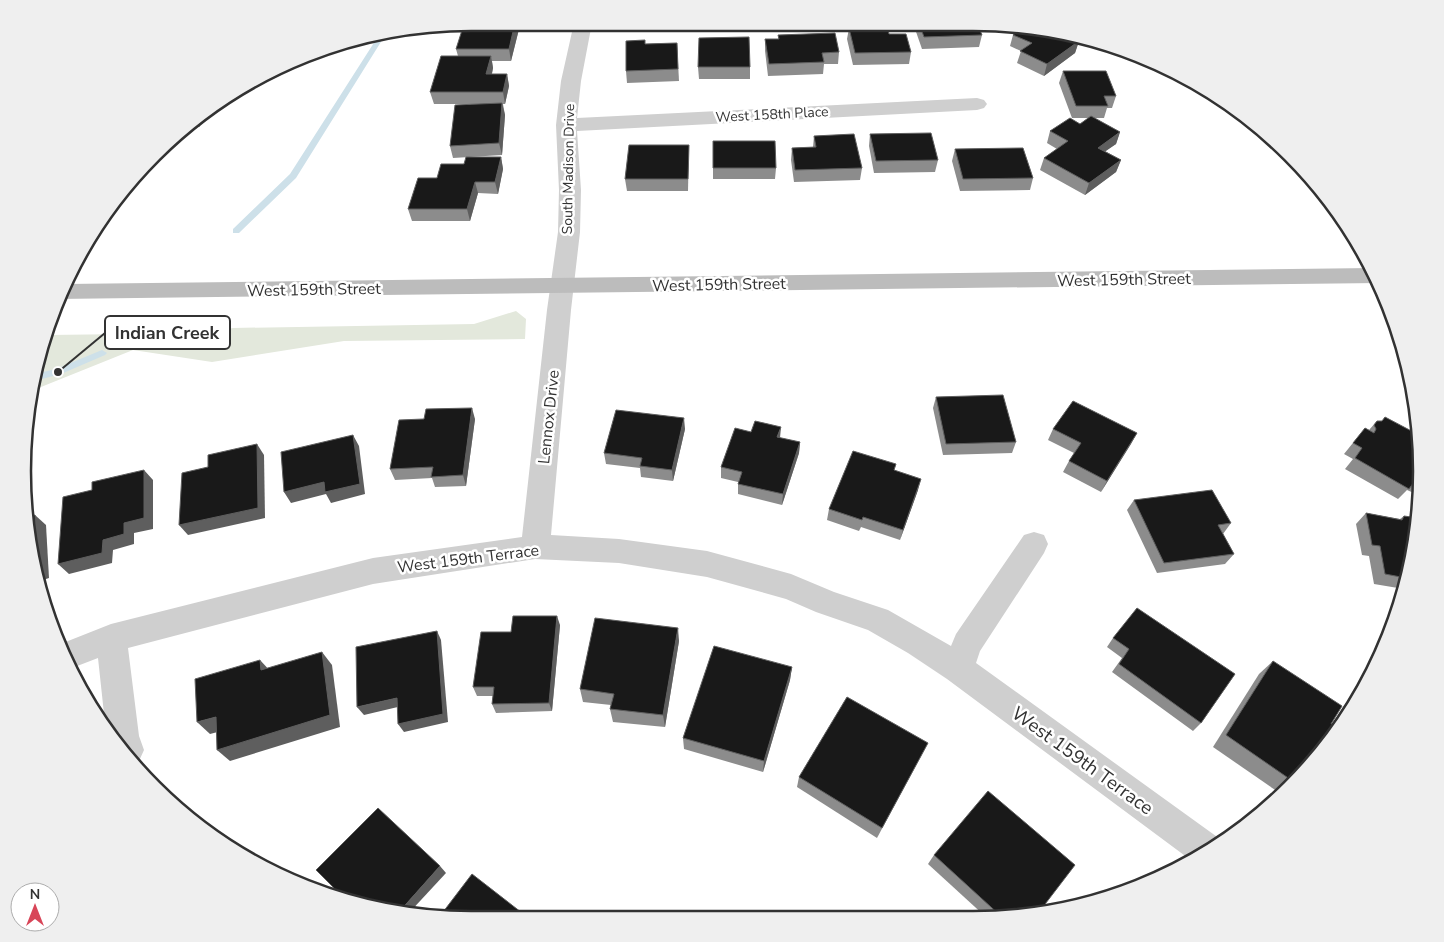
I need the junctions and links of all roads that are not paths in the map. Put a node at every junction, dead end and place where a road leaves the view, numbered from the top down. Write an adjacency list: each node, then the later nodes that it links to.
1 (581, 31): 3 (street, South Madison Drive)
2 (977, 104): 3 (street, West 158th Place)
3 (566, 125): 5 (street, South Madison Drive)
4 (1367, 276): 5 (main road, West 159th Street)
5 (562, 286): 6 (main road, West 159th Street); 8 (street, Lennox Drive)
6 (70, 292)
7 (1034, 544): 11 (street)
8 (535, 547): 9 (street, West 159th Terrace); 11 (street, West 159th Terrace)
9 (111, 638): 10 (street, West 159th Terrace); 12 (street)
10 (72, 654)
11 (958, 670): 13 (street, West 159th Terrace)
12 (125, 742)
13 (1202, 847)

